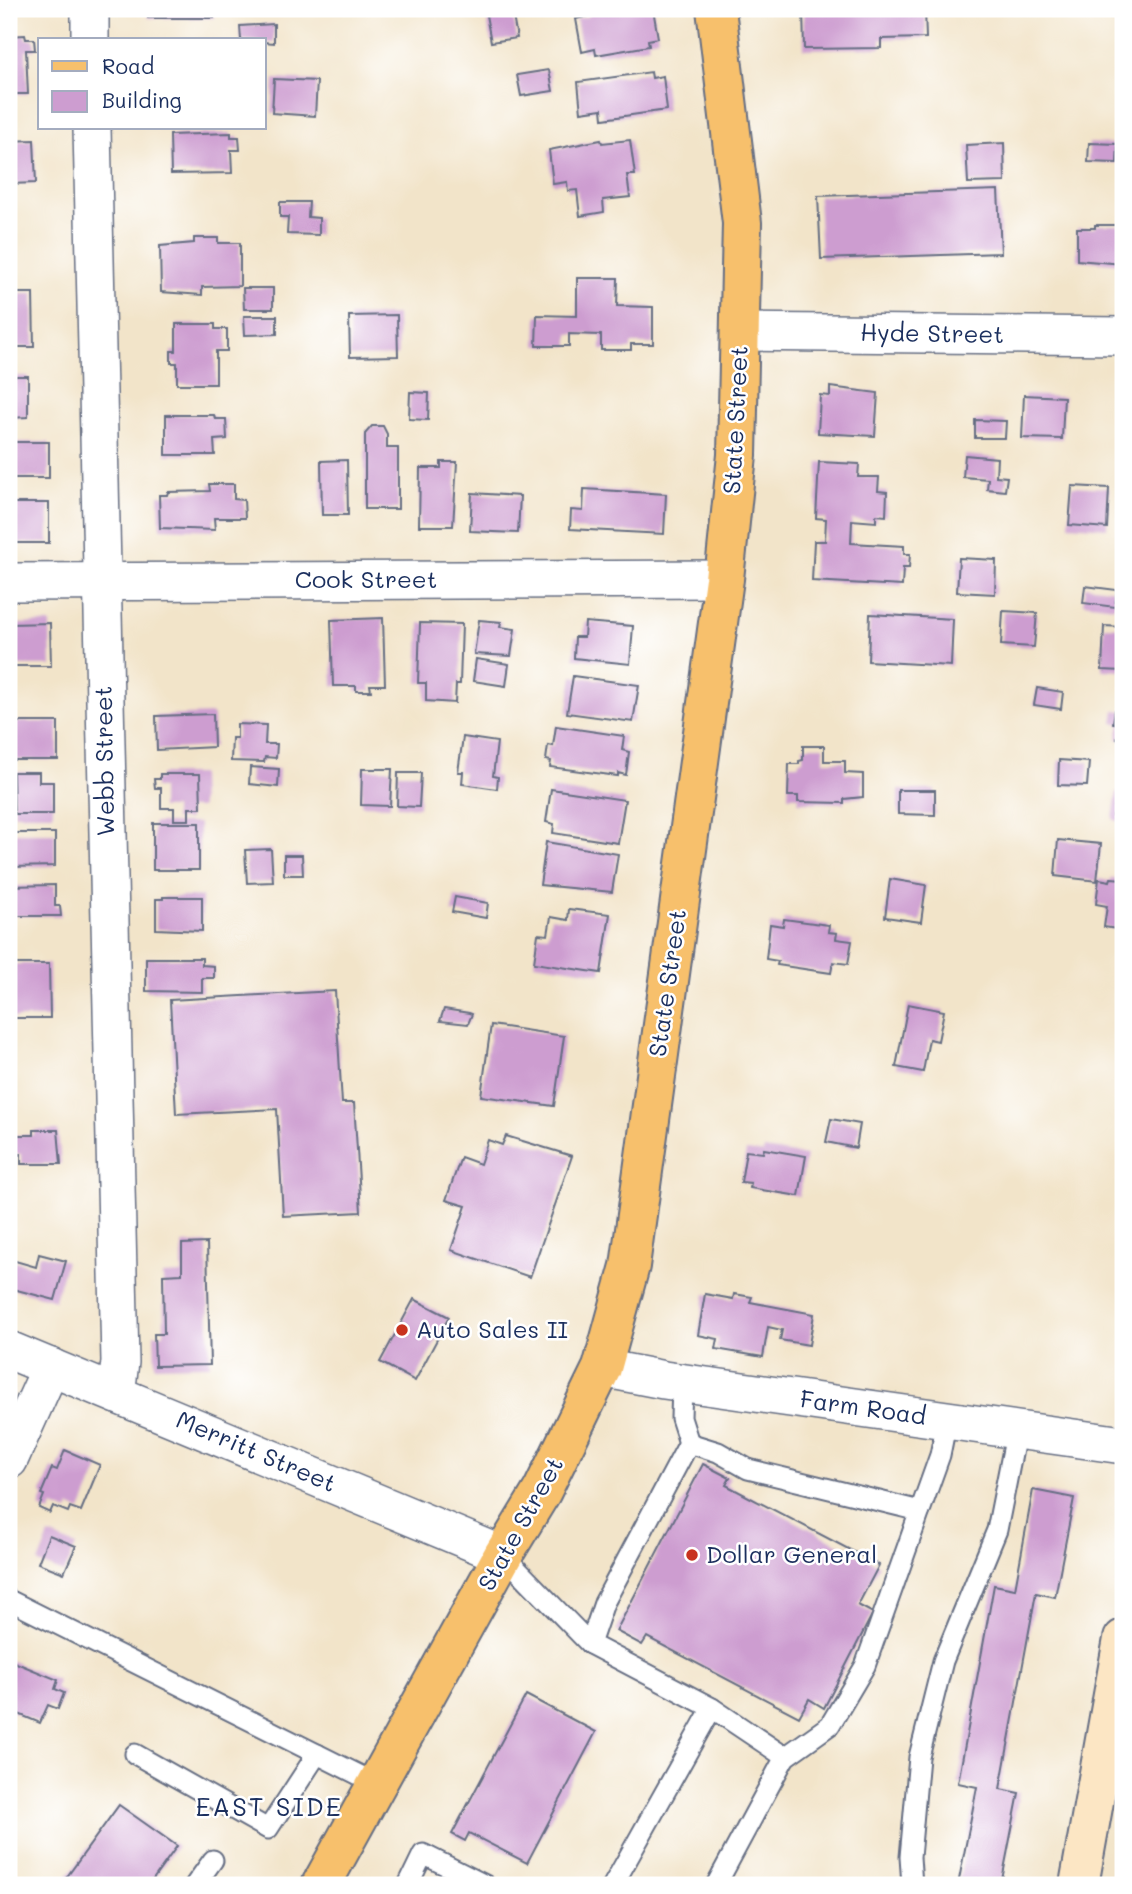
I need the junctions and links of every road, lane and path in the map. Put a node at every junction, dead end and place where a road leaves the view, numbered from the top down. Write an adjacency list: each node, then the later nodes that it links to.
1 (90, 9): 3 (street)
2 (716, 9): 5 (main road, State Street)
3 (90, 38)
4 (92, 130): 9 (street, Webb Street)
5 (740, 332): 6 (street, Hyde Street); 7 (main road, State Street)
6 (1123, 336)
7 (724, 579): 9 (street, Cook Street); 12 (main road, State Street)
8 (9, 582): 9 (street, Cook Street)
9 (100, 582): 14 (street, Webb Street)
10 (9, 1350): 11 (street, Merritt Street)
11 (51, 1367): 14 (street, Merritt Street); 19 (street)
12 (602, 1368): 13 (street, Farm Road); 21 (main road, State Street)
13 (682, 1383): 15 (street, Farm Road); 17 (lane)
14 (116, 1394): 21 (street, Merritt Street)
15 (947, 1420): 16 (street, Farm Road); 20 (lane)
16 (1017, 1429): 18 (street, Farm Road); 37 (lane)
17 (689, 1443): 20 (lane); 24 (lane)
18 (1123, 1445)
19 (9, 1460)
20 (920, 1511): 28 (lane)
21 (503, 1555): 24 (lane); 29 (main road, State Street)
22 (9, 1600): 27 (lane)
23 (1123, 1639): 38 (main road)
24 (590, 1644): 25 (lane)
25 (712, 1708): 28 (lane); 35 (lane)
26 (135, 1754): 27 (lane)
27 (317, 1754): 29 (lane)
28 (785, 1757): 36 (lane)
29 (377, 1784): 31 (main road, State Street)
30 (213, 1860): 32 (lane)
31 (327, 1883)
32 (195, 1885)
33 (408, 1885): 34 (lane)
34 (485, 1885)
35 (613, 1885)
36 (716, 1885)
37 (912, 1885)
38 (1079, 1885)

